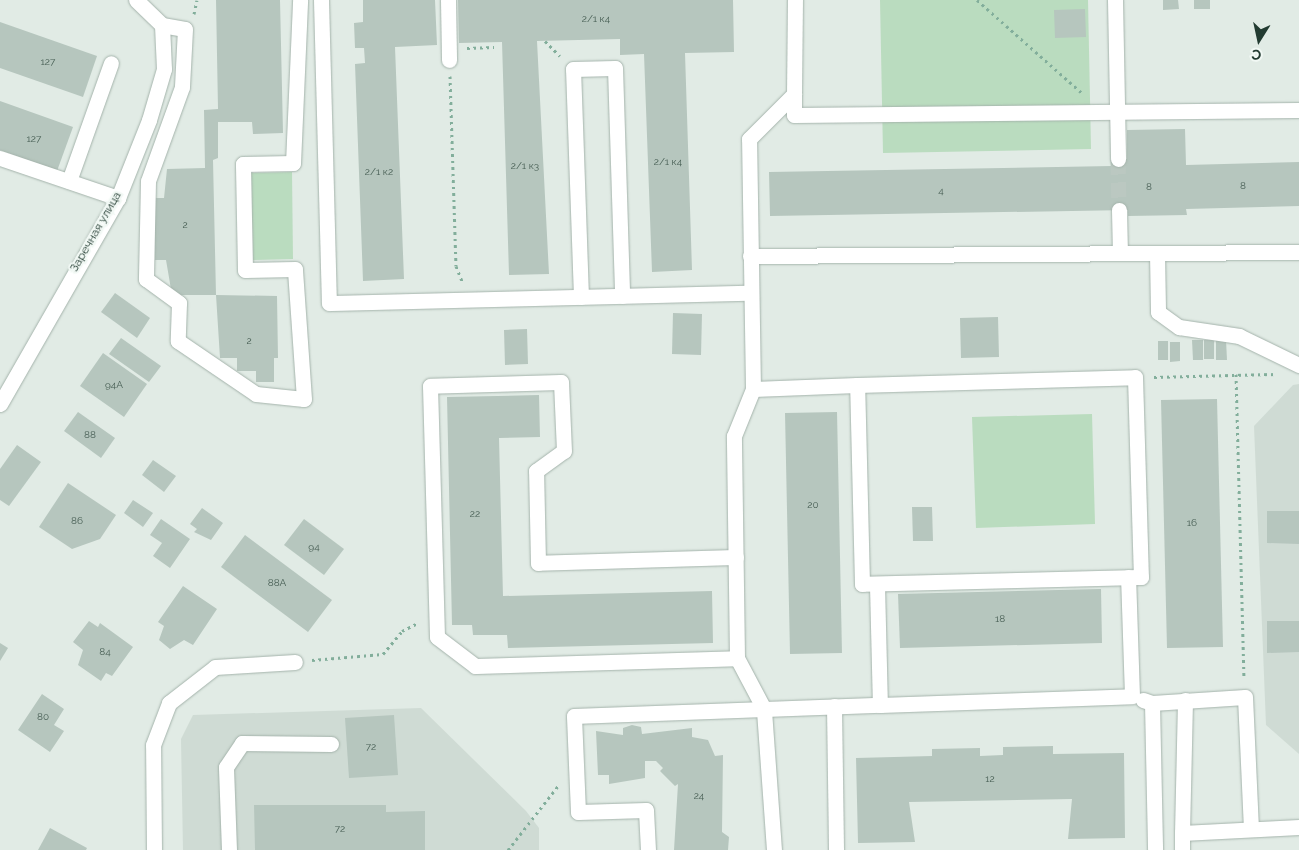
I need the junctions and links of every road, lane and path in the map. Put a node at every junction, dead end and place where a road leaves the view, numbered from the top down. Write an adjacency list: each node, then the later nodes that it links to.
1 (136, 0): 10 (street)
2 (197, 0): 9 (path)
3 (300, 0): 10 (street)
4 (321, 0): 29 (street)
5 (448, 0): 12 (street)
6 (795, 0): 14 (street)
7 (977, 0): 16 (path)
8 (1115, 0): 16 (street)
9 (197, 9)
10 (162, 25): 20 (street, Заречная улица)
11 (494, 47): 12 (path)
12 (449, 54): 26 (path)
13 (111, 62): 19 (street)
14 (794, 94): 16 (street); 25 (street)
15 (1299, 110): 16 (street)
16 (1110, 112): 18 (street)
17 (0, 158): 19 (street)
18 (1118, 159)
19 (69, 181): 20 (street)
20 (118, 198): 36 (street, Заречная улица)
21 (1119, 210): 23 (street)
22 (1299, 252): 24 (street)
23 (1120, 253): 24 (street); 25 (street)
24 (1158, 253): 30 (street)
25 (750, 256): 27 (street)
26 (465, 288)
27 (750, 293): 28 (street); 35 (street)
28 (622, 296): 29 (street); 29 (street)
29 (581, 297)
30 (1299, 365)
31 (1236, 374): 32 (path); 33 (path); 44 (path)
32 (1281, 374)
33 (1136, 377): 34 (street); 38 (street)
34 (857, 385): 35 (street); 39 (street)
35 (753, 389): 37 (street)
36 (0, 404)
37 (736, 557): 40 (street); 41 (street)
38 (1128, 577): 39 (street); 43 (street)
39 (877, 585): 47 (street)
40 (436, 614): 41 (street); 42 (path)
41 (737, 658): 49 (street)
42 (295, 662): 55 (street)
43 (1132, 696): 46 (street); 47 (street)
44 (1245, 697): 45 (street); 53 (street)
45 (1185, 700): 46 (street); 54 (street)
46 (1152, 703): 61 (street)
47 (880, 705): 48 (street)
48 (834, 706): 49 (street); 60 (street)
49 (764, 708): 51 (street); 59 (street)
50 (331, 744): 56 (street)
51 (576, 766): 57 (path); 58 (street)
52 (1299, 827): 53 (street)
53 (1251, 828): 54 (street)
54 (1182, 833): 62 (street)
55 (154, 850)
56 (230, 850)
57 (508, 850)
58 (648, 850)
59 (774, 850)
60 (836, 850)
61 (1154, 850)
62 (1182, 850)

